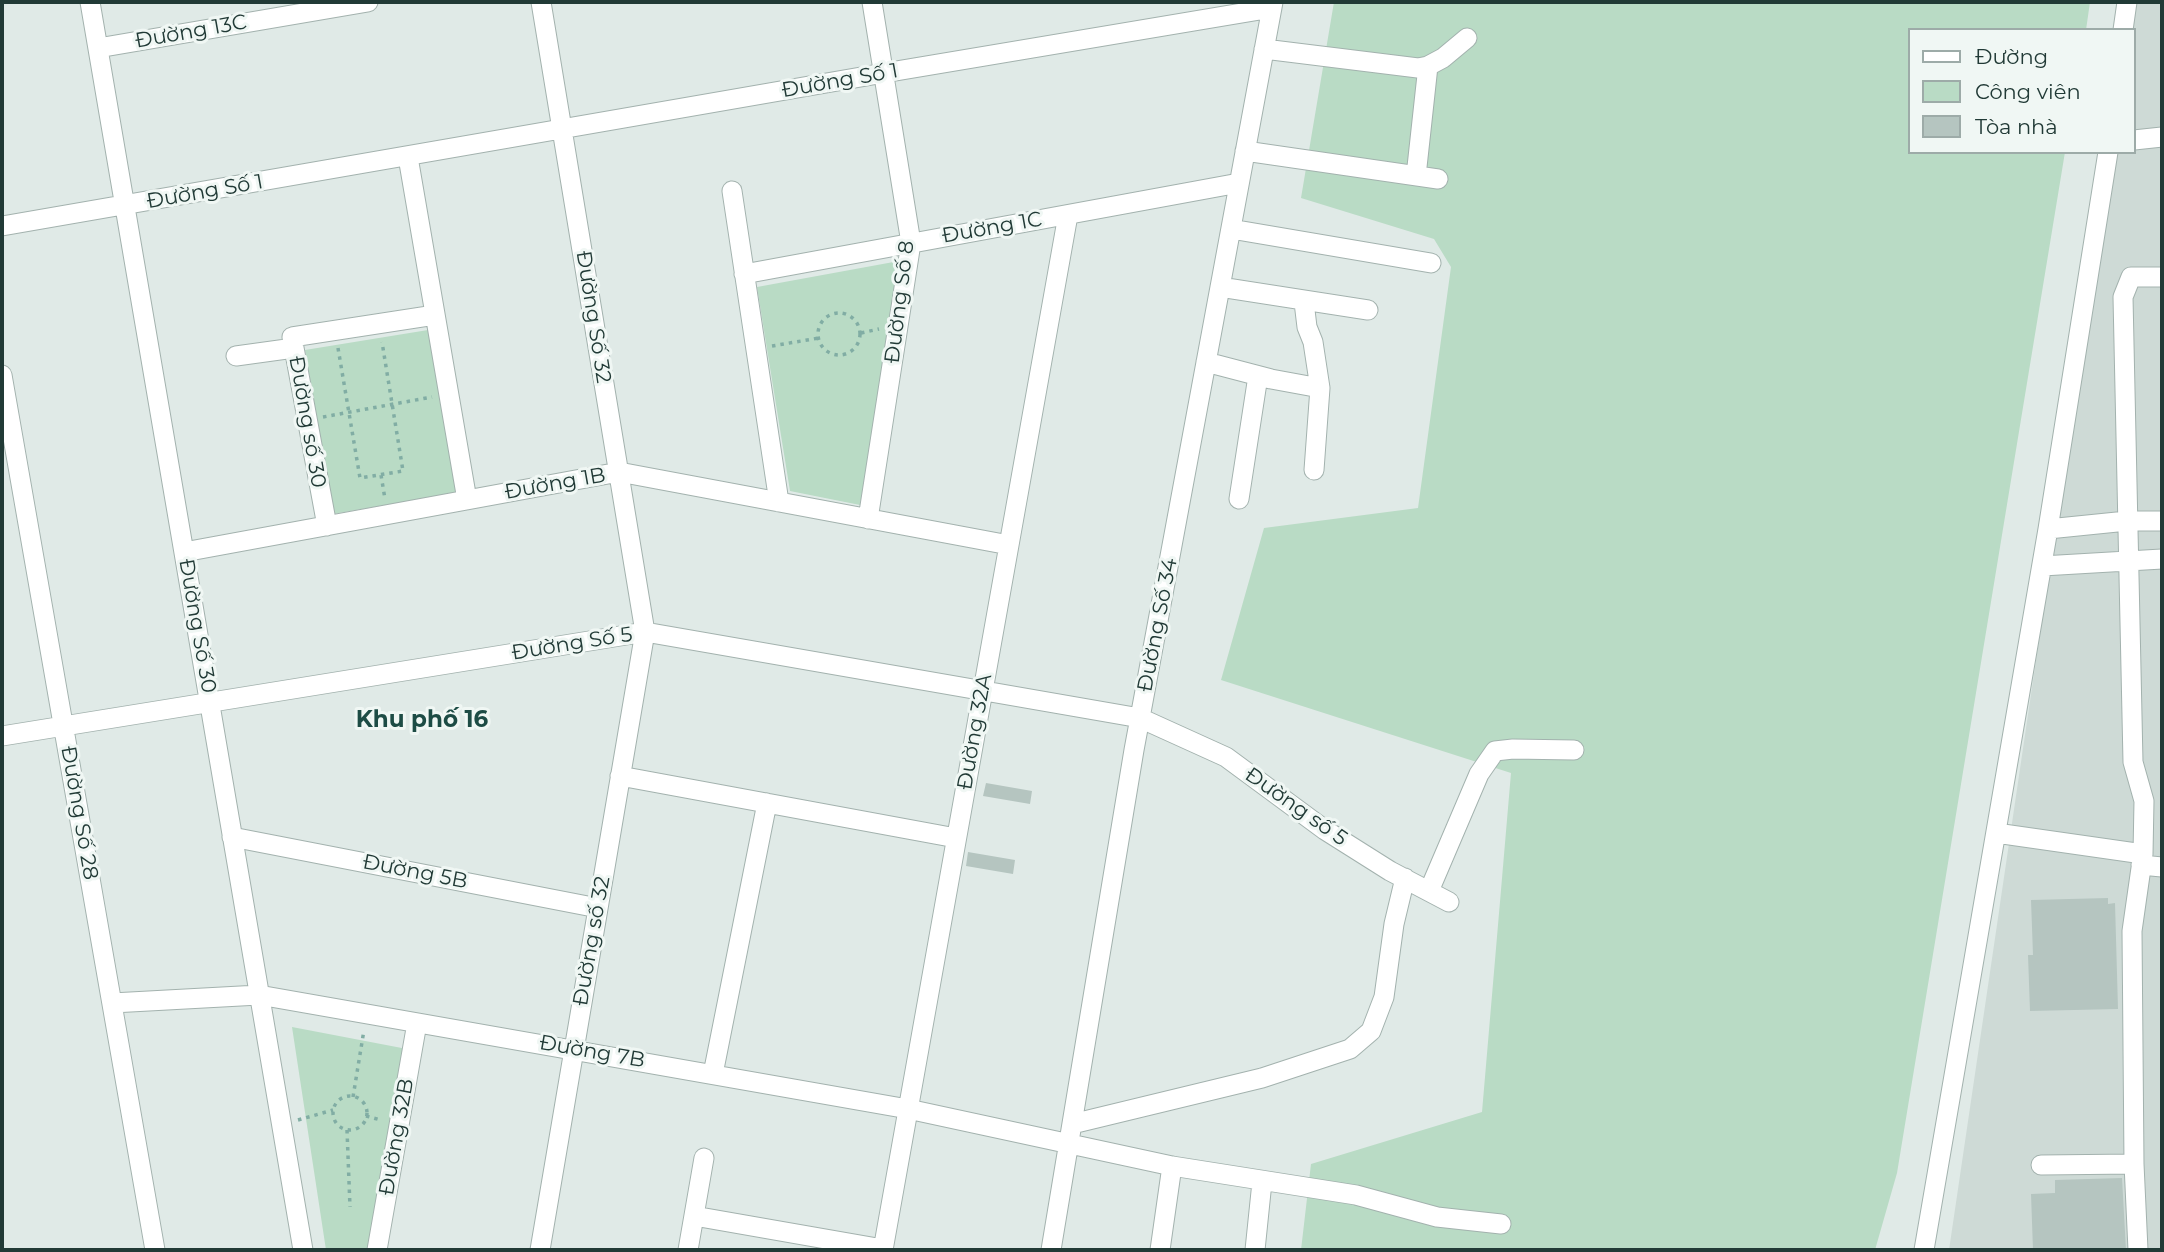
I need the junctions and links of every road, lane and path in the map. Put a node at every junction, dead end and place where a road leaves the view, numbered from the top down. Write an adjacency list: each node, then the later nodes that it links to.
1 (90, 2): 9 (street, Đường Số 30)
2 (368, 2): 9 (street, Đường 13C)
3 (541, 2): 13 (street, Đường Số 32)
4 (872, 2): 12 (street, Đường Số 8)
5 (2127, 2): 7 (street)
6 (1273, 5): 10 (street, Đường Số 34); 12 (street, Đường Số 1)
7 (2123, 28)
8 (1467, 38): 11 (street)
9 (98, 48): 23 (street, Đường Số 30)
10 (1265, 49): 11 (street); 16 (street, Đường Số 34)
11 (1428, 66): 19 (street)
12 (884, 73): 13 (street, Đường Số 1); 27 (street, Đường Số 8)
13 (562, 130): 18 (street, Đường Số 1); 50 (street, Đường Số 32)
14 (2162, 137): 15 (street)
15 (2136, 140)
16 (1245, 151): 19 (street); 21 (street, Đường Số 34)
17 (2108, 154): 60 (street)
18 (408, 157): 23 (street, Đường Số 1); 34 (street)
19 (1416, 176): 20 (street)
20 (1438, 179)
21 (1239, 183): 24 (street, Đường 1C); 26 (street, Đường Số 34)
22 (732, 191): 29 (street)
23 (125, 205): 25 (street, Đường Số 1); 62 (street, Đường Số 30)
24 (1068, 215): 27 (street, Đường 1C); 61 (street, Đường 32A)
25 (2, 226)
26 (1231, 229): 28 (street); 31 (street, Đường Số 34)
27 (911, 243): 29 (street, Đường 1C); 56 (street, Đường Số 8)
28 (1431, 263)
29 (744, 274): 39 (street)
30 (2162, 277): 57 (street)
31 (1220, 287): 32 (street); 41 (street, Đường Số 34)
32 (1304, 302): 33 (street); 44 (street)
33 (1368, 310)
34 (435, 315): 35 (street, Đường số 30); 45 (street)
35 (379, 323): 36 (street, Đường số 30); 46 (path)
36 (335, 329): 38 (street, Đường số 30); 47 (path)
37 (819, 338): 37 (path); 39 (path)
38 (294, 348): 40 (street); 48 (street, Đường số 30)
39 (755, 350): 54 (street)
40 (236, 356)
41 (1206, 362): 43 (street); 69 (street, Đường Số 34)
42 (2, 375): 70 (street, Đường Số 28)
43 (1258, 376): 44 (street); 52 (street)
44 (1320, 388): 49 (street)
45 (448, 394): 46 (path); 53 (street)
46 (392, 404): 47 (path); 51 (path)
47 (349, 412): 48 (path); 51 (path)
48 (307, 420): 59 (street, Đường số 30)
49 (1314, 470)
50 (619, 472): 53 (street, Đường 1B); 54 (street, Đường 1B); 66 (street, Đường Số 32)
51 (381, 475): 55 (path)
52 (1239, 499)
53 (467, 500): 55 (street, Đường 1B)
54 (779, 502): 56 (street, Đường 1B)
55 (387, 515): 59 (street, Đường 1B)
56 (868, 519): 61 (street, Đường 1B)
57 (2127, 521): 58 (street); 60 (street); 63 (street)
58 (2162, 521)
59 (327, 526): 62 (street, Đường 1B)
60 (2048, 529): 65 (street)
61 (1009, 545): 67 (street, Đường 32A)
62 (184, 552): 68 (street, Đường Số 30)
63 (2129, 559): 64 (street); 65 (street); 74 (street)
64 (2162, 559)
65 (2042, 566): 76 (street)
66 (645, 632): 67 (street, Đường Số 5); 68 (street, Đường Số 5); 73 (street, Đường số 32)
67 (983, 690): 69 (street, Đường Số 5); 78 (street, Đường 32A)
68 (210, 702): 70 (street, Đường Số 5); 77 (street, Đường Số 30)
69 (1140, 718): 81 (street, Đường số 5); 94 (street, Đường Số 34)
70 (63, 726): 71 (street, Đường Số 5); 86 (street, Đường Số 28)
71 (2, 736)
72 (1574, 750): 82 (street)
73 (620, 776): 75 (street); 84 (street, Đường số 32)
74 (2153, 800): 79 (street)
75 (767, 803): 78 (street); 90 (street)
76 (1996, 832): 79 (street); 115 (street)
77 (232, 837): 84 (street, Đường 5B); 85 (street, Đường Số 30)
78 (956, 838): 92 (street, Đường 32A)
79 (2142, 859): 80 (street); 99 (street)
80 (2162, 867)
81 (1405, 878): 82 (street, Đường số 5); 94 (street)
82 (1429, 891): 83 (street, Đường số 5)
83 (1449, 902)
84 (598, 908): 89 (street, Đường số 32)
85 (259, 995): 86 (street, Đường 7B); 87 (street, Đường 7B); 95 (street, Đường Số 30)
86 (112, 1003): 106 (street, Đường Số 28)
87 (367, 1013): 88 (street, Đường 7B); 91 (path)
88 (417, 1023): 89 (street, Đường 7B); 108 (street, Đường 32B)
89 (574, 1049): 90 (street, Đường 7B); 109 (street, Đường số 32)
90 (713, 1074): 92 (street, Đường 7B)
91 (353, 1097): 93 (path); 96 (path)
92 (908, 1109): 97 (street, Đường 7B); 111 (street, Đường 32A)
93 (333, 1110): 95 (path); 96 (path)
94 (1072, 1124): 97 (street, Đường Số 34)
95 (282, 1125): 107 (street, Đường Số 30)
96 (347, 1130): 103 (path)
97 (1069, 1143): 101 (street, Đường 7B); 112 (street, Đường Số 34)
98 (705, 1158): 104 (street)
99 (2134, 1164): 100 (street); 116 (street)
100 (2041, 1166)
101 (1172, 1167): 102 (street, Đường 7B); 113 (street)
102 (1262, 1182): 105 (street, Đường 7B); 114 (street)
103 (350, 1207)
104 (694, 1216): 110 (street); 111 (street)
105 (1501, 1224)
106 (155, 1250)
107 (303, 1250)
108 (377, 1250)
109 (540, 1250)
110 (688, 1250)
111 (883, 1250)
112 (1051, 1250)
113 (1160, 1250)
114 (1255, 1250)
115 (1924, 1250)
116 (2138, 1250)

